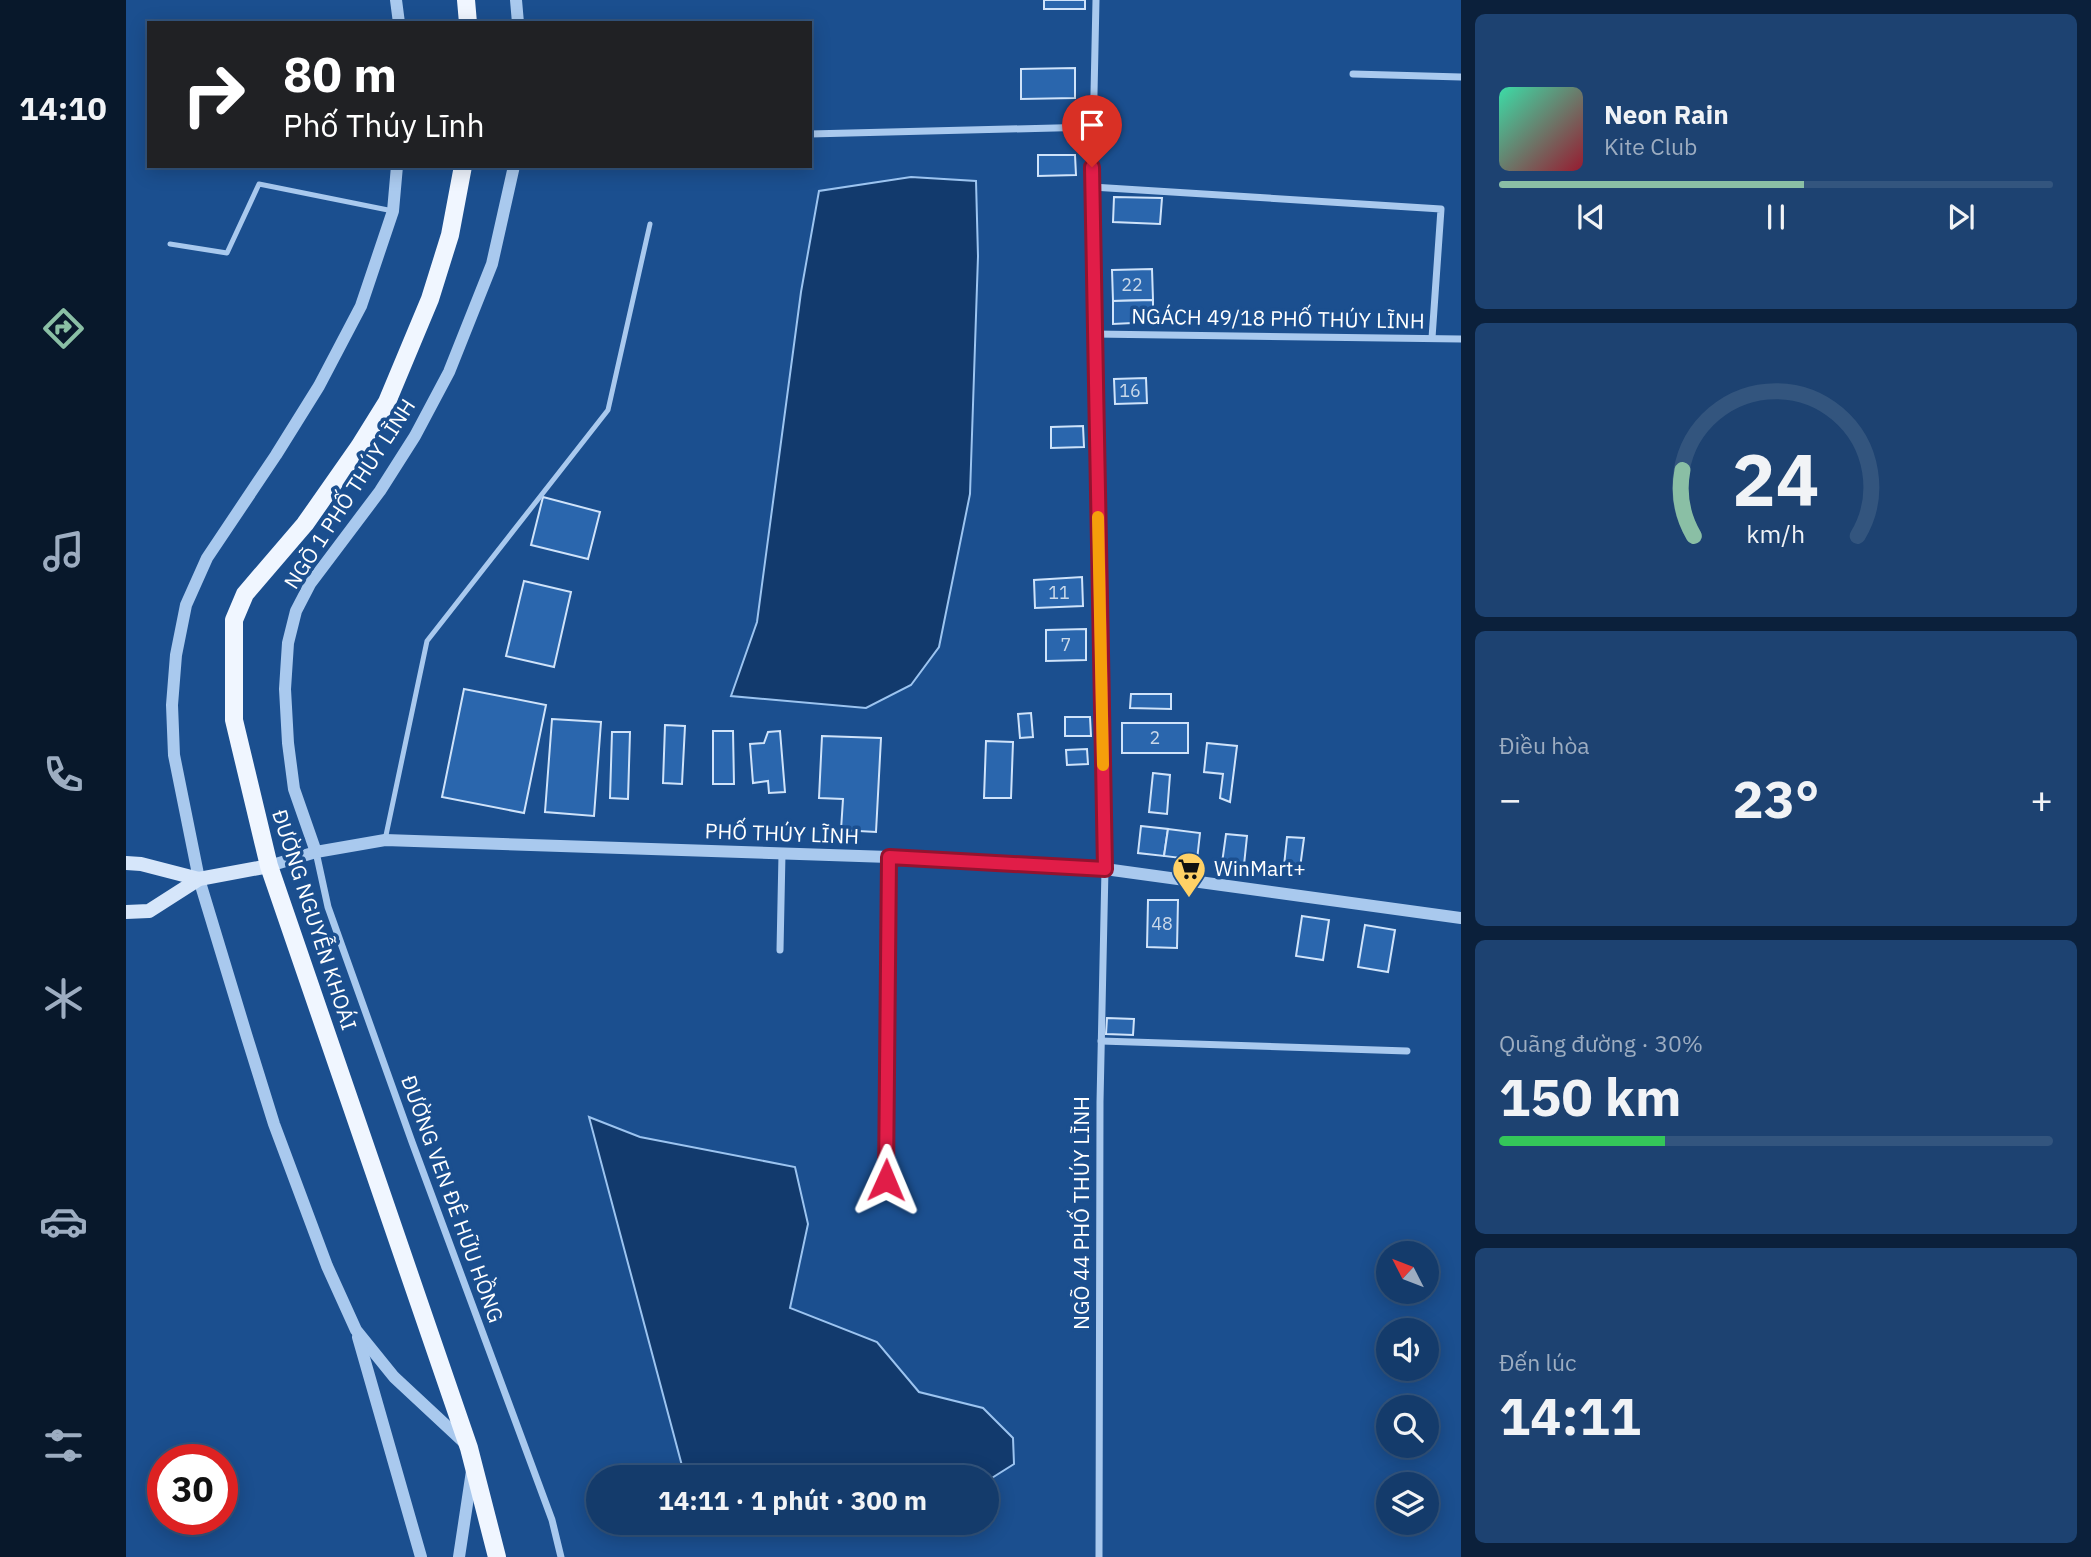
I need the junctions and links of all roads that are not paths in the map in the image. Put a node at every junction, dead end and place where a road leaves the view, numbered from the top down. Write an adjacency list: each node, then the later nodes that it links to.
1 (396, 0): 5 (street)
2 (466, 0): 6 (main road)
3 (516, 0): 7 (street)
4 (1096, 0): 10 (street, NGÕ 44 PHỐ THÚY LĨNH)
5 (399, 21)
6 (468, 21)
7 (518, 21)
8 (1353, 74): 9 (street)
9 (1461, 77)
10 (1094, 127): 11 (street); 15 (street, NGÕ 44 PHỐ THÚY LĨNH)
11 (812, 134)
12 (397, 168): 16 (street)
13 (463, 168): 27 (main road, ĐƯỜNG NGUYỄN KHOÁI)
14 (514, 168): 23 (street, NGÕ 1 PHỐ THÚY LĨNH)
15 (1092, 187): 19 (street, NGÕ 44 PHỐ THÚY LĨNH); 20 (street)
16 (393, 211): 18 (lane); 29 (street)
17 (650, 224): 22 (lane)
18 (170, 244)
19 (1094, 334): 20 (street, NGÁCH 49/18 PHỐ THÚY LĨNH); 28 (street, NGÕ 44 PHỐ THÚY LĨNH)
20 (1432, 338): 21 (street, NGÁCH 49/18 PHỐ THÚY LĨNH)
21 (1461, 339)
22 (385, 839): 23 (street, PHỐ THÚY LĨNH); 24 (street, PHỐ THÚY LĨNH)
23 (316, 852): 27 (street, PHỐ THÚY LĨNH); 41 (street, ĐƯỜNG VEN ĐÊ HỮU HỒNG)
24 (782, 854): 25 (street, PHỐ THÚY LĨNH); 32 (street)
25 (889, 857): 28 (street, PHỐ THÚY LĨNH); 35 (street)
26 (126, 863): 29 (main road)
27 (269, 866): 29 (main road); 37 (main road, ĐƯỜNG NGUYỄN KHOÁI)
28 (1105, 869): 31 (street, PHỐ THÚY LĨNH); 33 (street, NGÕ 44 PHỐ THÚY LĨNH)
29 (199, 878): 30 (main road); 36 (street)
30 (126, 912)
31 (1461, 918)
32 (780, 950)
33 (1101, 1041): 34 (street); 42 (street, NGÕ 44 PHỐ THÚY LĨNH)
34 (1407, 1051)
35 (886, 1180)
36 (356, 1330): 37 (street); 38 (street)
37 (471, 1456): 39 (street); 40 (main road, ĐƯỜNG NGUYỄN KHOÁI)
38 (421, 1557)
39 (459, 1557)
40 (497, 1557)
41 (561, 1557)
42 (1099, 1557)

